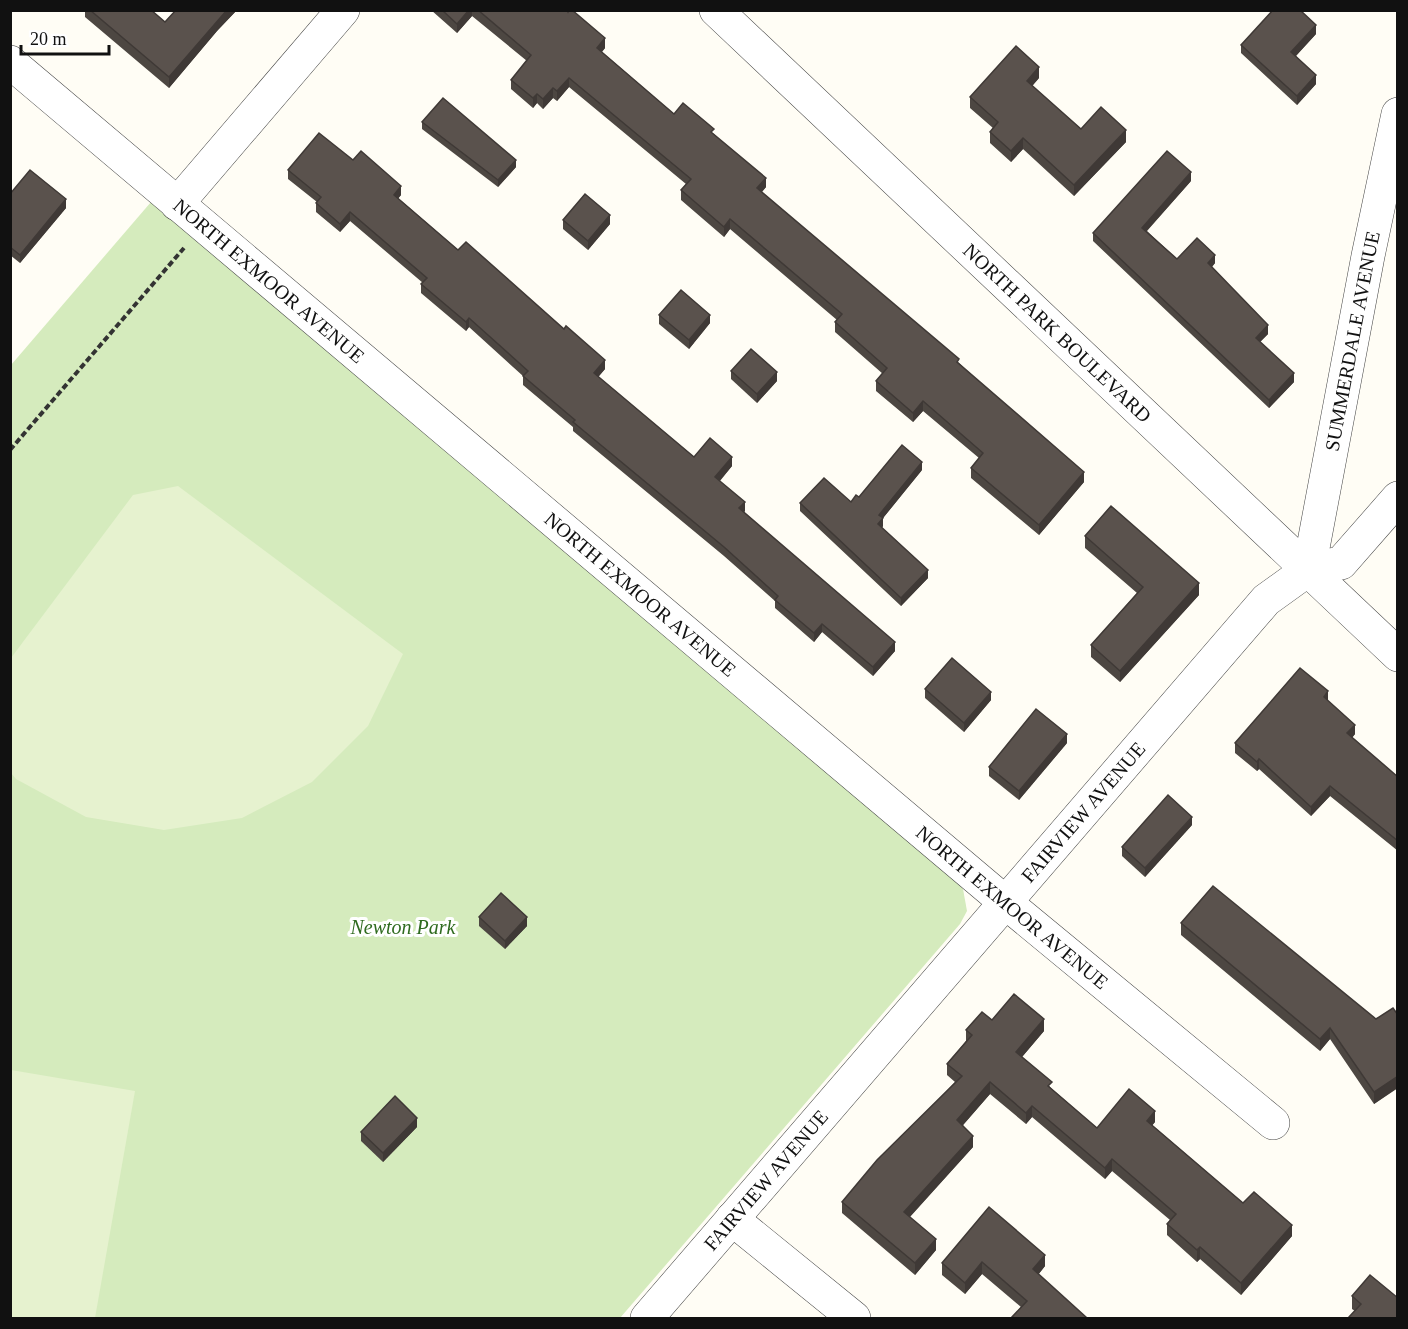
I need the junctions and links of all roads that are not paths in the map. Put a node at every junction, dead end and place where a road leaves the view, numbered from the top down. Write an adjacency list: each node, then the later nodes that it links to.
1 (343, 10): 5 (street)
2 (716, 10): 7 (street, NORTH PARK BOULEVARD)
3 (10, 62): 5 (street, NORTH EXMOOR AVENUE)
4 (1398, 114): 7 (street, SUMMERDALE AVENUE)
5 (177, 204): 9 (street, NORTH EXMOOR AVENUE)
6 (1398, 498): 7 (street, FAIRVIEW AVENUE)
7 (1309, 569): 8 (street, NORTH PARK BOULEVARD); 9 (street, FAIRVIEW AVENUE)
8 (1398, 655)
9 (1005, 902): 10 (street, NORTH EXMOOR AVENUE); 11 (street, FAIRVIEW AVENUE)
10 (1273, 1123)
11 (732, 1219): 12 (street, FAIRVIEW AVENUE); 13 (street)
12 (647, 1318)
13 (854, 1318)

